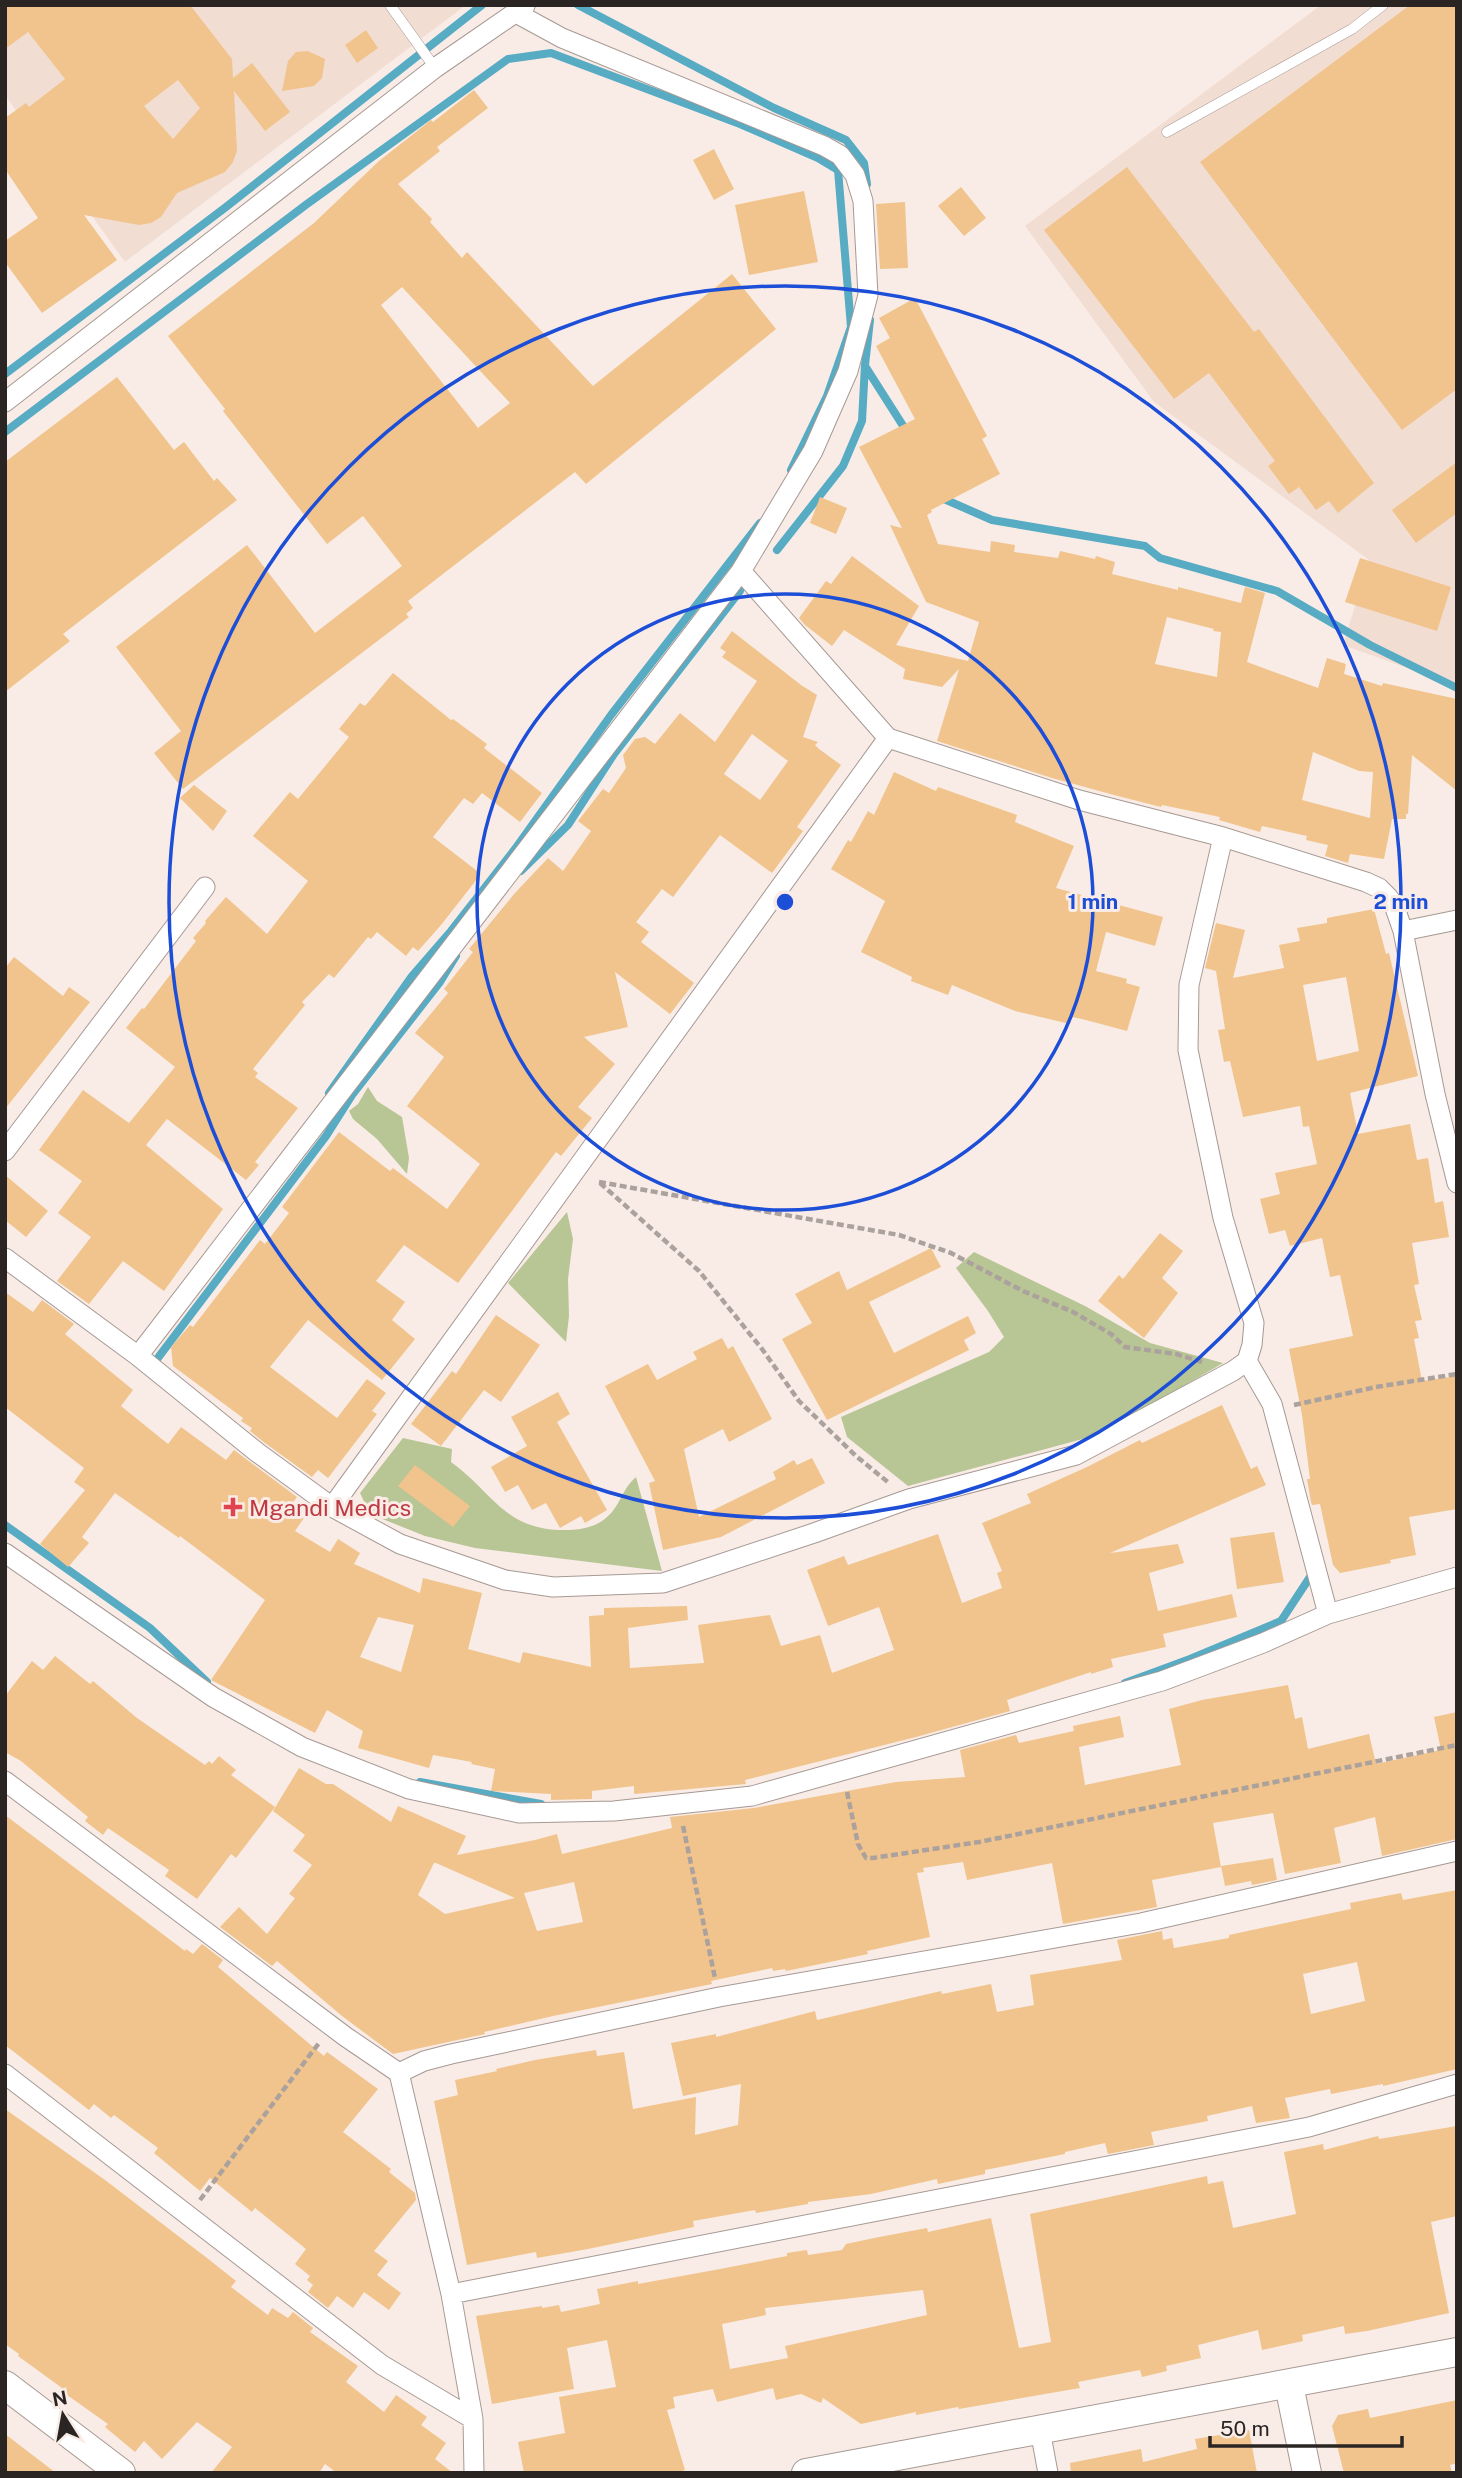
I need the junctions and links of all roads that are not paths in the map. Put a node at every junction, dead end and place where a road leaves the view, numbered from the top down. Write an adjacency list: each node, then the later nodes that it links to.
1 (390, 5): 4 (lane)
2 (1383, 5): 5 (lane)
3 (521, 9): 4 (street); 7 (street)
4 (435, 68): 6 (street)
5 (1167, 132)
6 (5, 402)
7 (741, 571): 8 (street); 16 (street)
8 (888, 738): 9 (street); 18 (street)
9 (1223, 837): 12 (street); 17 (street)
10 (205, 887): 13 (street)
11 (1457, 920): 12 (street)
12 (1403, 931): 14 (street)
13 (5, 1151)
14 (1457, 1183)
15 (5, 1258): 16 (street)
16 (138, 1356): 18 (street)
17 (1240, 1366): 18 (street); 21 (street)
18 (332, 1507)
19 (5, 1553): 21 (street)
20 (1457, 1577): 21 (street)
21 (1328, 1614)
22 (5, 1781): 24 (street)
23 (1457, 1852): 24 (street)
24 (399, 2073): 27 (street)
25 (5, 2074): 31 (street)
26 (1457, 2084): 27 (street)
27 (452, 2294): 31 (street)
28 (1457, 2352): 30 (street)
29 (5, 2385): 33 (street)
30 (1289, 2385): 32 (street); 37 (street)
31 (472, 2418): 34 (street)
32 (1040, 2430): 35 (street); 36 (street)
33 (121, 2473)
34 (474, 2473)
35 (806, 2473)
36 (1048, 2473)
37 (1307, 2473)

